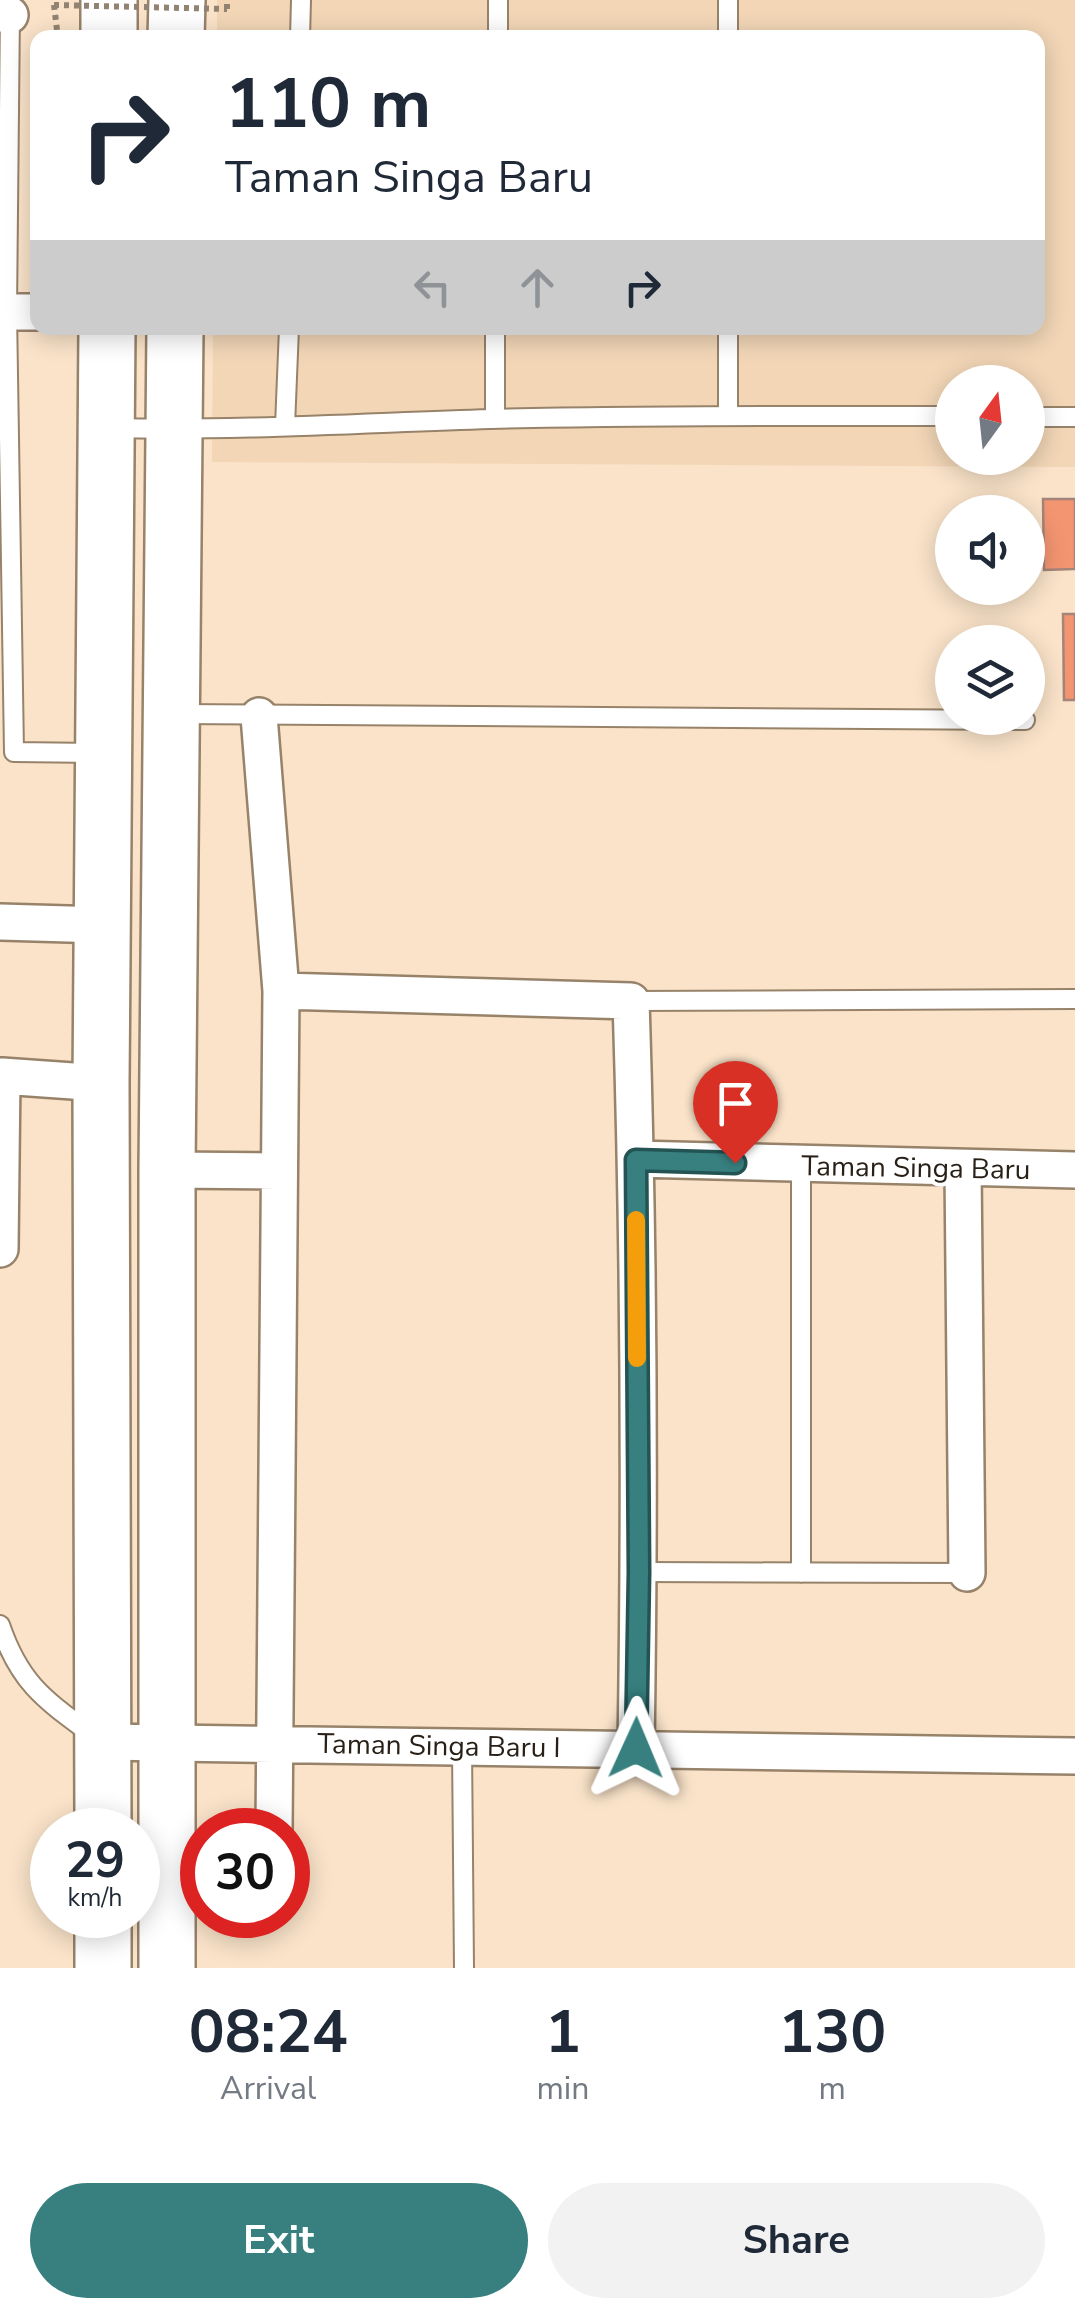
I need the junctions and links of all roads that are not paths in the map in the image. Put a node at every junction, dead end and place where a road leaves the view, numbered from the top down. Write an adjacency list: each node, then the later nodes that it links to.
1 (108, 0): 7 (highway)
2 (301, 0): 9 (lane)
3 (498, 0): 10 (lane)
4 (728, 0): 11 (lane)
5 (210, 3): 8 (highway)
6 (6, 10): 12 (lane)
7 (109, 30)
8 (184, 30)
9 (300, 30)
10 (498, 30)
11 (728, 30)
12 (15, 312): 29 (lane)
13 (107, 335): 24 (highway)
14 (175, 335): 25 (highway)
15 (288, 335): 23 (lane)
16 (496, 335): 22 (lane)
17 (728, 335): 18 (lane)
18 (728, 416): 19 (lane); 22 (lane)
19 (935, 416)
20 (1045, 417): 21 (lane)
21 (1075, 417)
22 (495, 419): 23 (lane)
23 (285, 426): 25 (lane)
24 (106, 428): 25 (lane); 30 (highway)
25 (175, 430): 26 (highway)
26 (172, 714): 27 (lane); 41 (highway)
27 (259, 716): 28 (lane); 33 (street)
28 (935, 720)
29 (7, 752): 30 (lane)
30 (102, 753): 32 (highway)
31 (0, 922): 32 (street)
32 (103, 925): 37 (highway)
33 (281, 991): 35 (street); 43 (street)
34 (1075, 999): 35 (lane)
35 (631, 1001): 38 (street)
36 (1, 1076): 37 (street); 44 (street)
37 (101, 1082): 49 (highway)
38 (636, 1160): 39 (street, Taman Singa Baru); 45 (street)
39 (800, 1165): 40 (street, Taman Singa Baru); 46 (lane)
40 (963, 1168): 42 (street, Taman Singa Baru); 47 (street)
41 (166, 1170): 43 (street); 48 (highway)
42 (1075, 1170)
43 (278, 1172): 53 (street)
44 (0, 1250)
45 (639, 1572): 46 (lane); 55 (street)
46 (801, 1573): 47 (lane)
47 (967, 1573)
48 (169, 1592): 49 (highway); 52 (highway)
49 (104, 1593): 51 (highway)
50 (0, 1625): 51 (lane)
51 (103, 1742): 52 (street, Taman Singa Baru I); 57 (highway)
52 (168, 1742): 53 (street, Taman Singa Baru I); 61 (highway)
53 (275, 1743): 54 (street, Taman Singa Baru I); 58 (street)
54 (462, 1746): 55 (street, Taman Singa Baru I); 62 (lane)
55 (636, 1748): 56 (street, Taman Singa Baru I)
56 (1075, 1756)
57 (103, 1808)
58 (274, 1808)
59 (103, 1938): 60 (highway)
60 (103, 1968)
61 (167, 1968)
62 (464, 1968)

